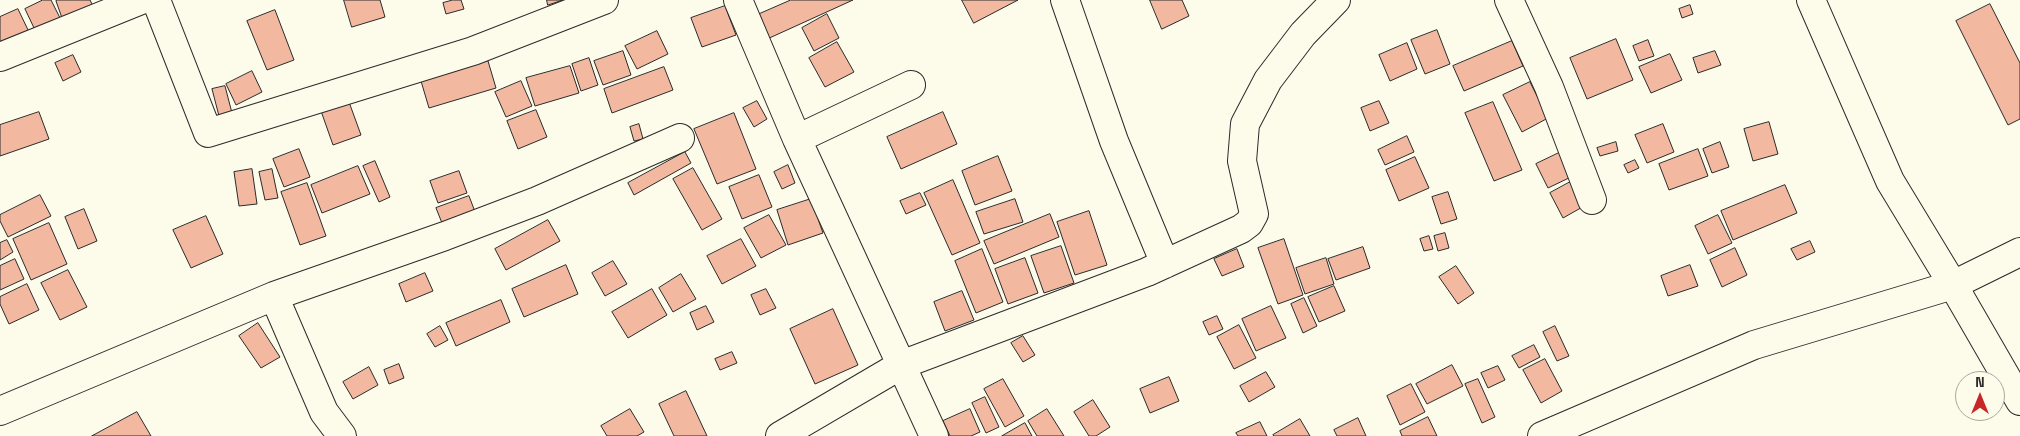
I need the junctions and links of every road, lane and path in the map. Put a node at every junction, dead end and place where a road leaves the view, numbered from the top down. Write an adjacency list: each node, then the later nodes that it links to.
1 (141, 0): 9 (street)
2 (156, 0): 3 (street)
3 (604, 0)
4 (738, 0): 12 (street)
5 (1064, 0): 15 (street)
6 (1336, 0): 15 (street)
7 (1509, 0): 13 (street)
8 (1811, 0): 16 (street)
9 (0, 56)
10 (911, 85): 12 (street)
11 (680, 138): 17 (street)
12 (797, 139): 18 (street)
13 (1592, 200)
14 (2020, 252): 16 (street)
15 (1165, 264): 18 (street)
16 (1953, 285): 19 (street); 24 (street)
17 (274, 296): 20 (street); 21 (street)
18 (901, 365): 22 (street); 23 (street)
19 (2020, 401)
20 (0, 411)
21 (342, 436)
22 (780, 436)
23 (934, 436)
24 (1542, 436)

